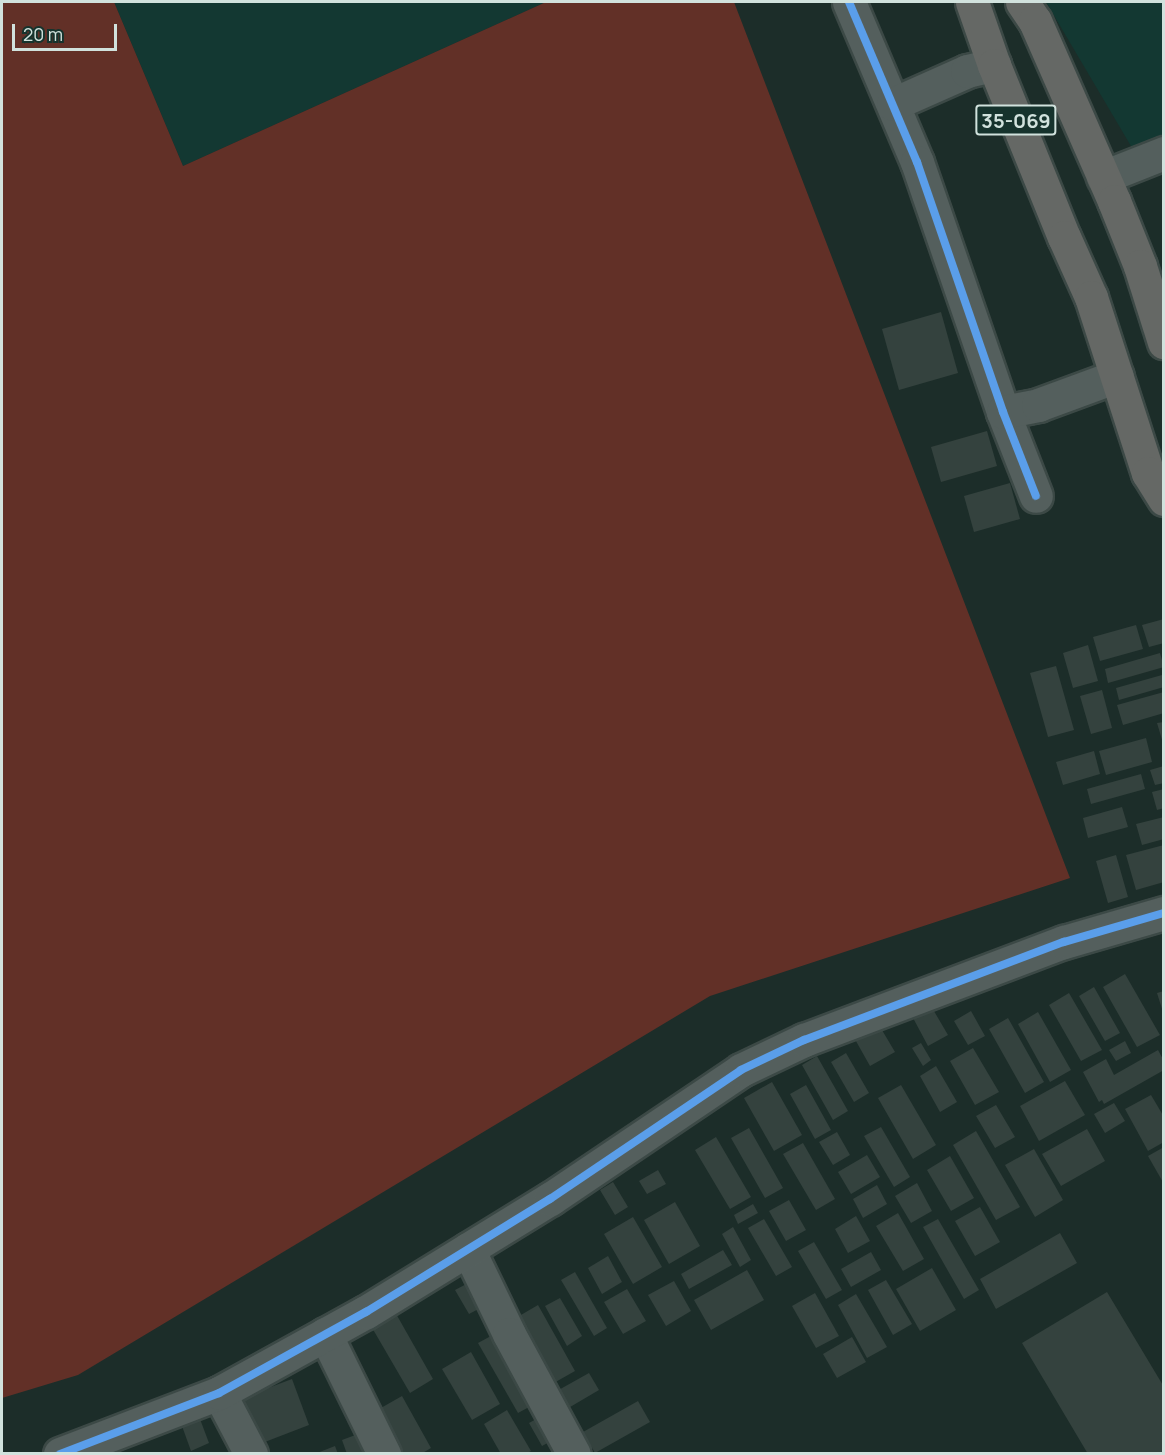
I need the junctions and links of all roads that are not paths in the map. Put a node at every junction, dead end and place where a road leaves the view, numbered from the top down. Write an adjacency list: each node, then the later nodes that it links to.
1 (849, 2): 5 (street)
2 (972, 2): 4 (main road, 35-069)
3 (1022, 2): 7 (main road, 35-069)
4 (981, 68): 5 (street); 9 (main road, 35-069)
5 (905, 97): 10 (street)
6 (1164, 153): 7 (street)
7 (1109, 189): 8 (main road, 35-069)
8 (1164, 342)
9 (1102, 381): 10 (street); 12 (main road, 35-069)
10 (1003, 412): 11 (street)
11 (1036, 496)
12 (1164, 499)
13 (1164, 913): 14 (street)
14 (468, 1249): 15 (street); 20 (street)
15 (325, 1334): 16 (street); 19 (street)
16 (219, 1393): 17 (street); 18 (street)
17 (60, 1454)
18 (251, 1454)
19 (384, 1454)
20 (574, 1454)

